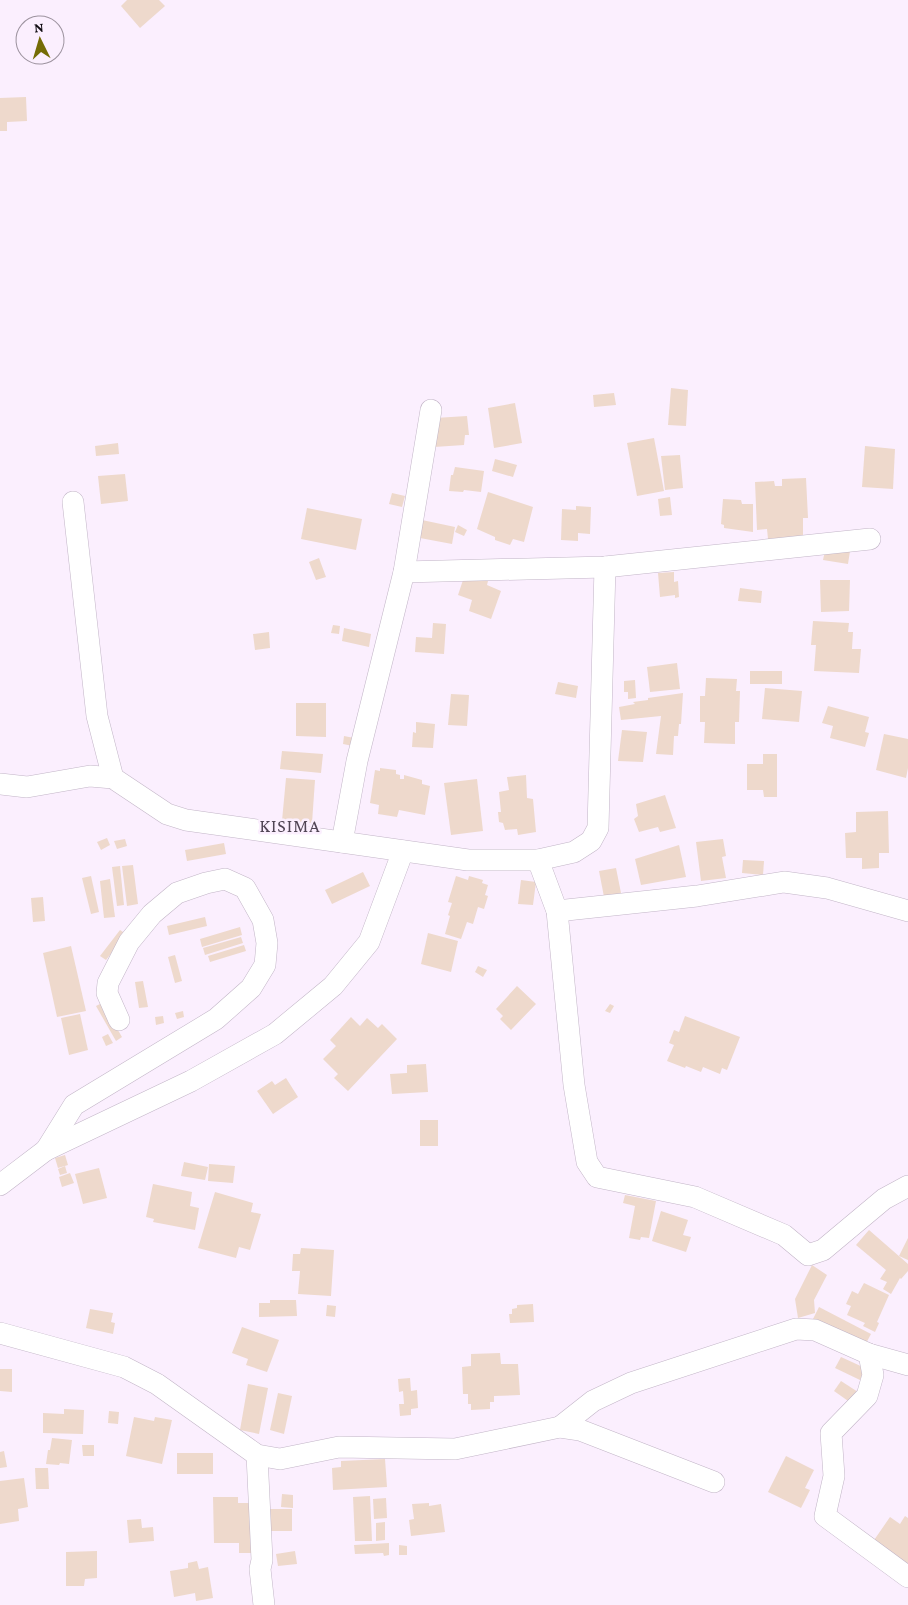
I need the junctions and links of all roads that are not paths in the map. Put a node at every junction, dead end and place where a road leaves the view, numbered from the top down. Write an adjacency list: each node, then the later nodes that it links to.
1 (431, 410): 5 (street)
2 (73, 502): 6 (street)
3 (870, 539): 4 (street)
4 (605, 567): 5 (street); 10 (street)
5 (404, 572): 8 (street)
6 (113, 778): 7 (street); 8 (street)
7 (0, 784)
8 (342, 842): 9 (street)
9 (403, 851): 10 (street); 14 (street)
10 (538, 860): 12 (street)
11 (908, 910): 12 (street)
12 (557, 911): 16 (street)
13 (119, 1020): 14 (street)
14 (46, 1150): 15 (street)
15 (0, 1185)
16 (908, 1186)
17 (0, 1333): 21 (street)
18 (870, 1354): 19 (street); 20 (street); 23 (street)
19 (908, 1365)
20 (560, 1427): 21 (street); 22 (street)
21 (257, 1455): 24 (street)
22 (714, 1482)
23 (908, 1577)
24 (264, 1605)

